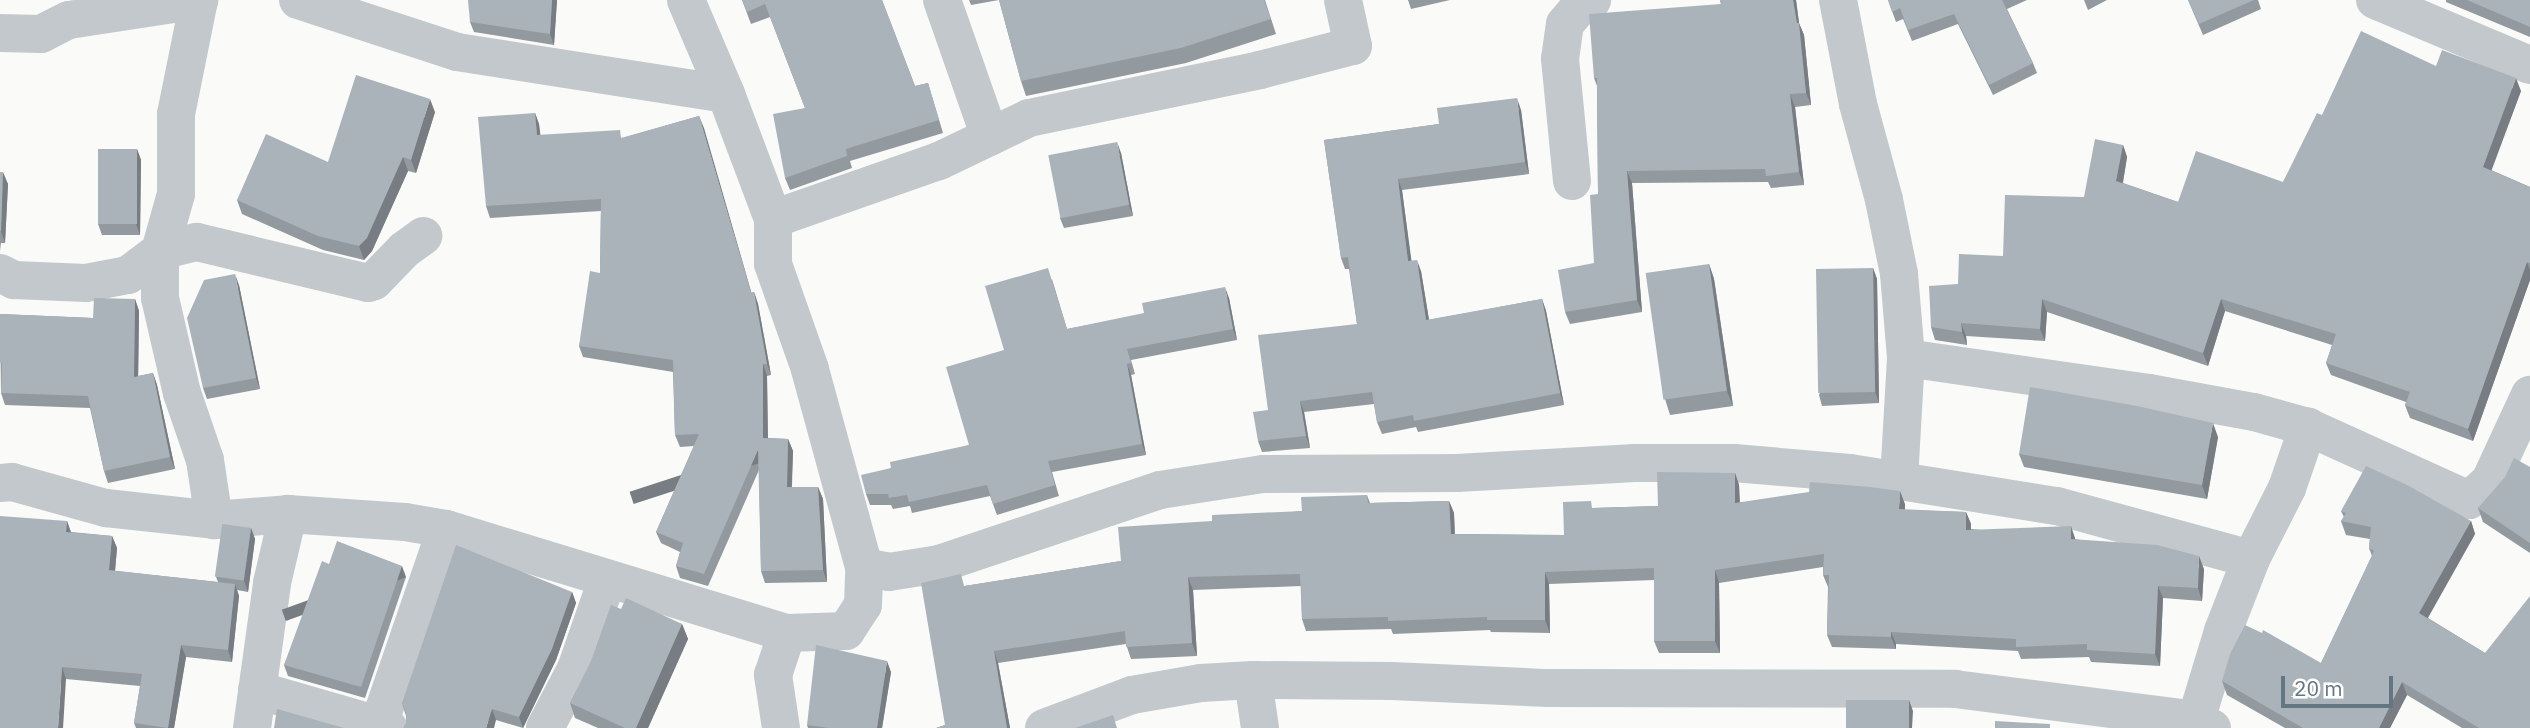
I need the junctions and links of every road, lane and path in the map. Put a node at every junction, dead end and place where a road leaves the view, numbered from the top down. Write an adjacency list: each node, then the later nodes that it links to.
1 (199, 0): 9 (street); 16 (street)
2 (298, 0): 11 (street)
3 (686, 0): 11 (street)
4 (942, 0): 12 (street)
5 (1343, 0): 12 (street)
6 (1592, 0): 13 (street)
7 (1838, 0): 18 (street)
8 (2375, 0): 10 (street)
9 (0, 33)
10 (2530, 65)
11 (726, 94): 14 (street)
12 (990, 137): 14 (street)
13 (1572, 181)
14 (773, 219): 27 (street)
15 (423, 236): 16 (street)
16 (160, 251): 17 (street); 24 (street)
17 (0, 273)
18 (1906, 358): 20 (street); 21 (street)
19 (2530, 395): 20 (street)
20 (2308, 427): 26 (street)
21 (1899, 481): 26 (street); 27 (street)
22 (0, 483): 24 (street)
23 (288, 514): 24 (street); 25 (street); 31 (street)
24 (214, 520)
25 (446, 529): 28 (street); 33 (street)
26 (2251, 559): 32 (street)
27 (864, 567): 29 (street)
28 (607, 580): 29 (street); 35 (street)
29 (787, 633): 36 (street)
30 (1253, 680): 32 (street); 37 (street); 38 (street)
31 (257, 690): 33 (street); 34 (street)
32 (2204, 724)
33 (384, 726)
34 (252, 728)
35 (545, 728)
36 (781, 728)
37 (1044, 728)
38 (1260, 728)

